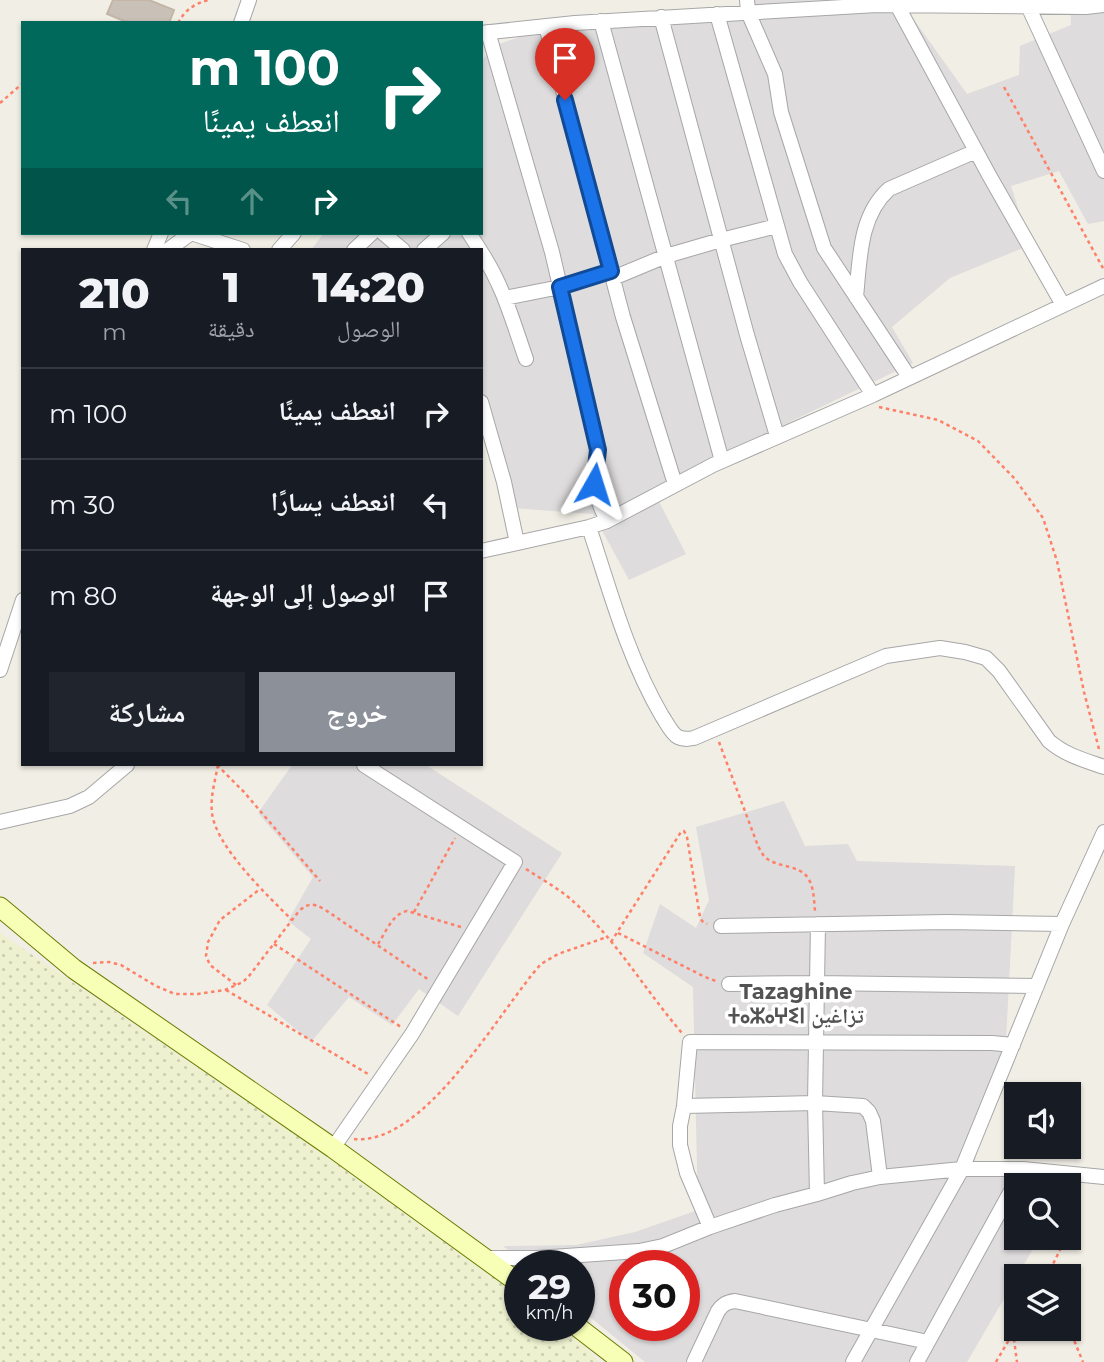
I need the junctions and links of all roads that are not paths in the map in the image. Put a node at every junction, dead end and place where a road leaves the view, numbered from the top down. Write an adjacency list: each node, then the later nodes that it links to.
1 (248, 0): 9 (street)
2 (1085, 3): 4 (street); 6 (street)
3 (897, 5): 5 (street); 6 (street); 13 (street)
4 (1104, 5)
5 (748, 6): 7 (street); 32 (street)
6 (1028, 6): 14 (street)
7 (717, 14): 8 (street); 15 (street)
8 (662, 17): 10 (street); 21 (street)
9 (242, 21)
10 (601, 21): 11 (street); 27 (street)
11 (546, 26): 12 (street); 29 (street)
12 (485, 32): 31 (street)
13 (976, 151): 32 (street); 34 (street)
14 (1104, 171)
15 (777, 226): 21 (street); 37 (street)
16 (188, 235): 22 (street)
17 (197, 235): 23 (street)
18 (370, 235): 24 (street)
19 (385, 235): 25 (street)
20 (441, 235): 26 (street)
21 (721, 240): 27 (street); 39 (street)
22 (171, 248)
23 (237, 248)
24 (356, 248)
25 (401, 248)
26 (426, 248)
27 (666, 256): 29 (street); 40 (street)
28 (483, 258): 33 (street)
29 (612, 275): 31 (street); 41 (street)
30 (1104, 286): 34 (street)
31 (560, 287): 33 (street); 42 (street)
32 (856, 296): 36 (street)
33 (505, 298): 35 (street)
34 (1063, 305): 36 (street)
35 (526, 359)
36 (909, 377): 37 (street)
37 (873, 394): 39 (street)
38 (483, 409): 44 (street)
39 (777, 436): 40 (street)
40 (722, 461): 41 (street)
41 (675, 484): 42 (street)
42 (607, 521): 43 (street)
43 (589, 527): 44 (street); 48 (street)
44 (517, 543): 45 (street)
45 (483, 551)
46 (21, 606): 47 (street)
47 (0, 670)
48 (1102, 761)
49 (126, 766): 51 (street)
50 (366, 766): 64 (street)
51 (0, 822)
52 (1104, 832): 54 (street)
53 (0, 907): 64 (street)
54 (1062, 923): 55 (street); 59 (street)
55 (818, 924): 56 (street); 57 (street)
56 (721, 926)
57 (816, 983): 58 (street); 59 (street); 60 (street)
58 (729, 984)
59 (1037, 986): 61 (street)
60 (815, 1042): 61 (street); 62 (street); 63 (street)
61 (1013, 1045): 65 (street)
62 (815, 1103): 63 (street); 67 (street); 69 (street)
63 (684, 1106): 70 (street)
64 (337, 1142): 71 (street)
65 (962, 1169): 66 (street); 67 (street); 73 (street)
66 (1023, 1169): 68 (street); 75 (street)
67 (880, 1177): 69 (street)
68 (1104, 1177)
69 (817, 1194): 70 (street)
70 (710, 1227): 71 (street)
71 (485, 1258): 72 (street)
72 (504, 1272)
73 (871, 1330): 75 (street); 77 (street); 78 (street)
74 (595, 1340): 76 (street)
75 (928, 1342): 79 (street)
76 (623, 1362)
77 (694, 1362)
78 (853, 1362)
79 (917, 1362)

